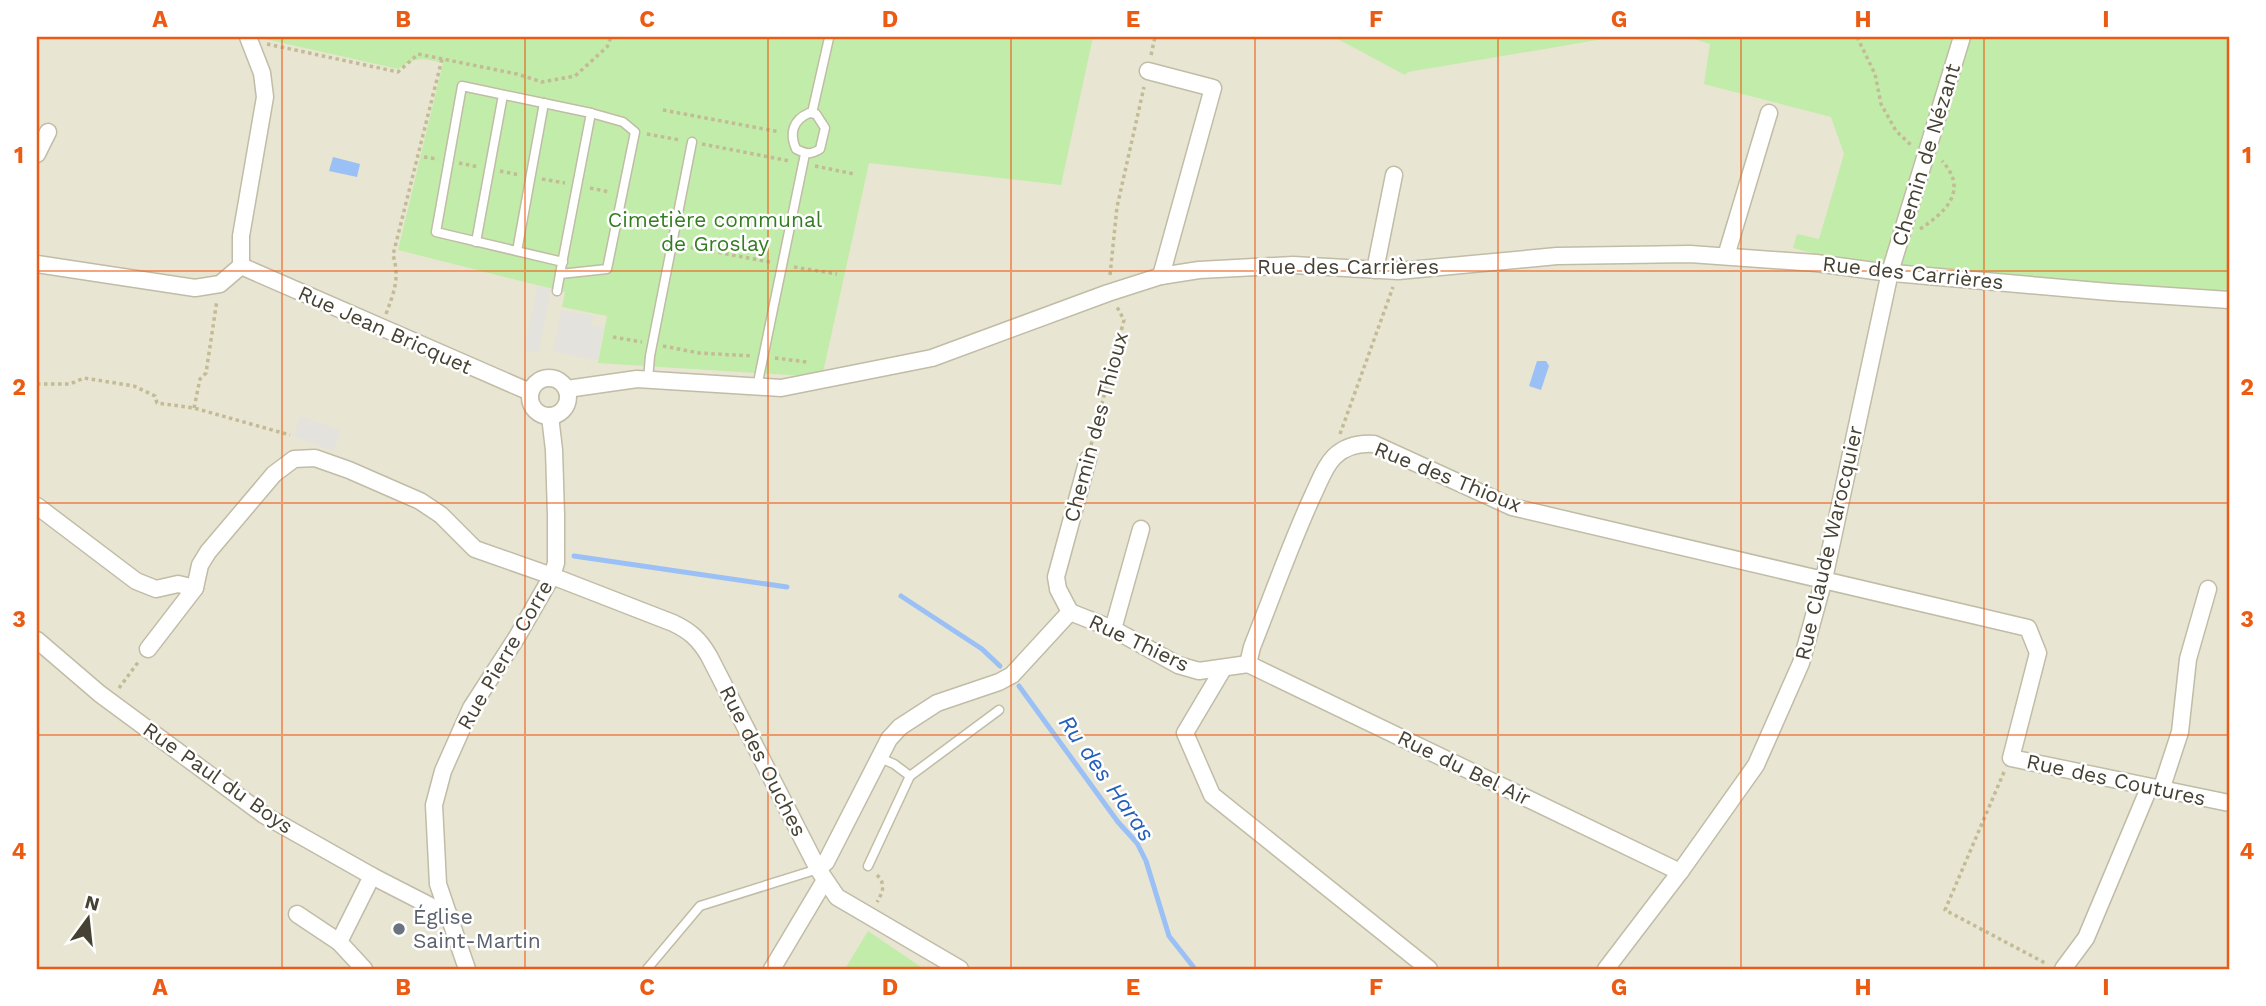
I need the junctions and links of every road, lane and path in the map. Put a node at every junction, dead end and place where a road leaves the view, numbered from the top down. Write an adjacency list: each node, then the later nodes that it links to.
1 (611, 37): 7 (path)
2 (1155, 37): 8 (path)
3 (1857, 37): 24 (path, bridge)
4 (1962, 37): 24 (street, Chemin de Nézant)
5 (248, 38): 7 (path); 31 (street)
6 (829, 38): 13 (lane)
7 (442, 59): 42 (path)
8 (1148, 71): 37 (street); 40 (path)
9 (503, 95): 10 (lane); 23 (lane); 23 (lane)
10 (544, 103): 12 (lane); 26 (lane)
11 (663, 110): 17 (path)
12 (591, 113): 16 (lane); 28 (lane)
13 (812, 113): 17 (lane); 20 (lane)
14 (1769, 113): 27 (street)
15 (48, 132): 19 (street)
16 (635, 132): 18 (path); 35 (lane)
17 (793, 134): 20 (lane)
18 (692, 142): 20 (path); 25 (lane)
19 (37, 154)
20 (804, 158): 21 (path); 30 (lane)
21 (854, 174)
22 (1394, 175): 32 (street)
23 (476, 242): 26 (lane)
24 (1899, 242): 34 (street, Chemin de Nézant)
25 (671, 244): 30 (path); 44 (lane)
26 (517, 251): 28 (lane)
27 (1726, 256): 33 (street, Rue des Carrières); 34 (street, Rue des Carrières)
28 (563, 262): 35 (lane)
29 (37, 264): 38 (street)
30 (782, 264): 36 (path); 45 (lane)
31 (241, 266): 38 (street); 42 (street, Rue Jean Bricquet)
32 (1375, 270): 33 (street, Rue des Carrières); 37 (street, Rue des Carrières)
33 (1398, 271): 55 (path)
34 (1890, 272): 41 (street, Rue des Carrières); 60 (street, Rue Claude Warocquier)
35 (561, 274): 39 (lane)
36 (837, 274)
37 (1161, 276): 40 (street, Rue des Carrières)
38 (220, 284): 52 (path)
39 (557, 291)
40 (1108, 293): 49 (street, Rue des Carrières); 56 (path, Chemin des Thioux)
41 (2229, 300)
42 (380, 328): 51 (street, Rue Jean Bricquet)
43 (613, 337): 44 (path)
44 (652, 344): 45 (path); 47 (lane)
45 (763, 357): 46 (path); 49 (lane)
46 (807, 362)
47 (648, 380): 49 (street, Rue des Carrières); 50 (street, Rue des Carrières)
48 (37, 384): 52 (path)
49 (757, 387)
50 (567, 388): 51 (street); 53 (street)
51 (530, 392): 53 (street)
52 (194, 408): 54 (path)
53 (550, 416): 59 (street, Rue Pierre Corre)
54 (290, 435)
55 (1345, 449): 60 (street, Rue des Thioux); 67 (street, Rue des Thioux)
56 (1088, 459): 63 (street, Chemin des Thioux)
57 (37, 506): 61 (street)
58 (1141, 529): 64 (street)
59 (552, 576): 61 (street, Rue des Ouches); 78 (street, Rue des Ouches); 82 (street, Rue Pierre Corre)
60 (1824, 579): 72 (street, Rue des Coutures); 77 (street, Rue Claude Warocquier)
61 (195, 588): 66 (street, Rue des Ouches)
62 (2208, 589): 74 (street)
63 (1070, 612): 64 (street, Rue Thiers); 71 (street, Rue Thiers)
64 (1113, 629): 68 (street, Rue Thiers)
65 (37, 640): 69 (street, Rue Paul du Boys)
66 (148, 649): 69 (path)
67 (1248, 664): 68 (street, Rue Thiers); 77 (street, Rue du Bel Air)
68 (1223, 668): 91 (street)
69 (109, 701): 79 (street, Rue Paul du Boys)
70 (999, 710): 73 (lane)
71 (880, 758): 73 (lane); 78 (street, Rue Thiers)
72 (2011, 758): 74 (street, Rue des Coutures); 93 (path)
73 (910, 776): 76 (lane)
74 (2151, 788): 75 (street, Rue des Coutures); 94 (street)
75 (2229, 803)
76 (867, 866): 81 (path)
77 (1680, 872): 92 (street, Rue Claude Warocquier)
78 (821, 875): 81 (street, Rue des Ouches); 86 (lane); 87 (street, Rue Thiers)
79 (372, 877): 82 (street, Rue Paul du Boys); 83 (street)
80 (297, 914): 83 (street)
81 (869, 915): 90 (street, Rue des Ouches)
82 (450, 916): 85 (street, Rue Pierre Corre)
83 (339, 942): 84 (street)
84 (365, 969)
85 (467, 969)
86 (647, 969)
87 (772, 969)
88 (886, 969): 89 (path)
89 (900, 969)
90 (960, 969)
91 (1429, 969)
92 (1605, 969)
93 (2057, 969)
94 (2063, 969)

